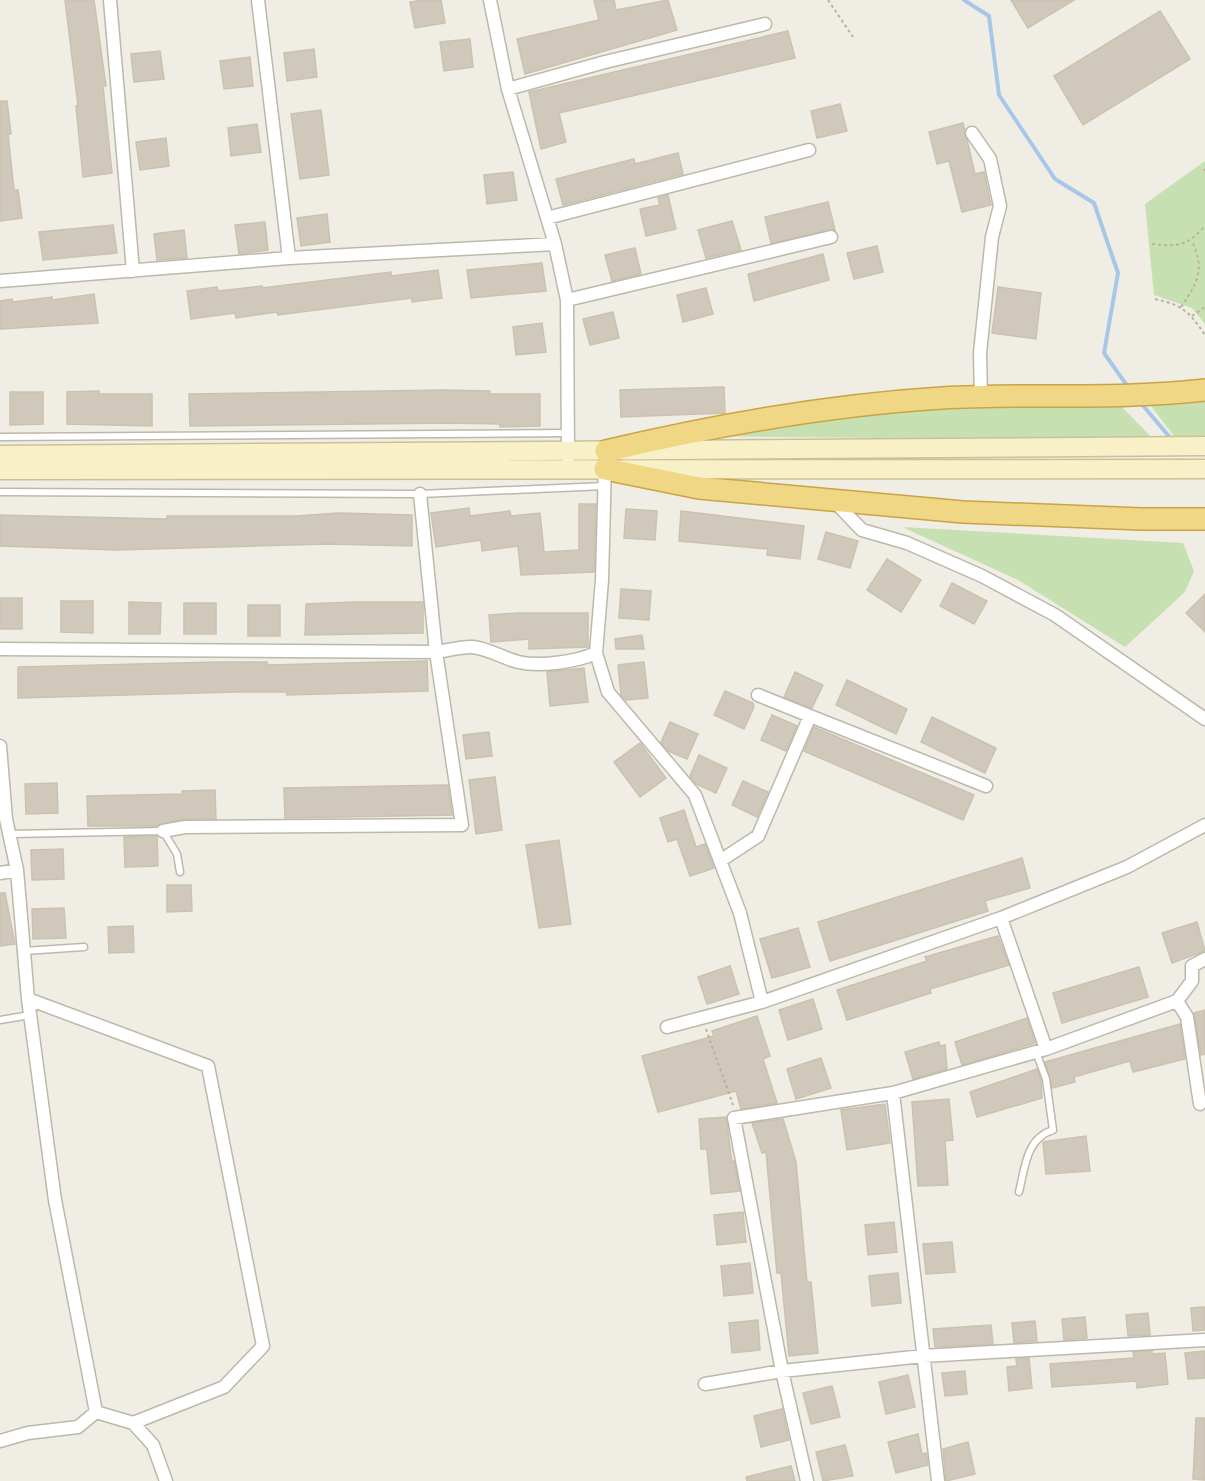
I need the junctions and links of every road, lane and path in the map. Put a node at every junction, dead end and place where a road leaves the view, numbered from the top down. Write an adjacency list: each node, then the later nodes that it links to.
1 (110, 0): 17 (street)
2 (258, 0): 16 (street)
3 (490, 0): 7 (street)
4 (828, 0): 6 (path)
5 (765, 24): 7 (street)
6 (853, 37)
7 (507, 89): 10 (street)
8 (972, 133): 26 (street)
9 (809, 150): 10 (street)
10 (547, 218): 14 (street)
11 (1205, 226): 13 (path)
12 (831, 237): 20 (street)
13 (1192, 241): 15 (path); 21 (path)
14 (555, 244): 16 (street); 20 (street)
15 (1152, 244)
16 (289, 258): 17 (street)
17 (133, 271): 18 (street)
18 (0, 281)
19 (1155, 299): 21 (path)
20 (567, 300): 29 (street)
21 (1181, 307): 23 (path)
22 (1205, 307): 23 (path)
23 (1192, 316): 24 (path)
24 (1205, 335)
25 (1205, 390): 26 (highway)
26 (981, 397): 31 (highway)
27 (0, 437): 29 (lane)
28 (1205, 446): 31 (main road)
29 (568, 451): 30 (main road); 31 (main road); 33 (main road)
30 (0, 455)
31 (605, 469): 32 (main road); 35 (lane); 36 (highway); 40 (street)
32 (1205, 469)
33 (0, 470)
34 (0, 492): 35 (lane)
35 (420, 494): 39 (street)
36 (832, 500): 37 (highway); 43 (street)
37 (1205, 519)
38 (0, 649): 39 (street)
39 (436, 652): 40 (street); 47 (street)
40 (596, 653): 49 (street)
41 (758, 695): 42 (street)
42 (810, 716): 45 (street); 49 (street)
43 (1205, 719)
44 (0, 746): 48 (street)
45 (986, 786)
46 (1205, 825): 53 (street)
47 (163, 831): 48 (lane); 51 (lane)
48 (9, 834): 50 (street)
49 (720, 861): 59 (street)
50 (17, 870): 52 (street); 55 (street)
51 (180, 872)
52 (0, 873)
53 (1001, 918): 59 (street); 64 (street)
54 (84, 947): 55 (lane)
55 (23, 951): 57 (street)
56 (1205, 959): 58 (street)
57 (27, 999): 60 (street); 74 (street)
58 (1178, 1001): 64 (street); 66 (street)
59 (762, 1002): 61 (street)
60 (30, 1015): 62 (lane); 73 (street)
61 (703, 1017): 63 (street); 67 (path)
62 (0, 1020)
63 (667, 1027)
64 (1041, 1051): 65 (street); 68 (lane)
65 (893, 1093): 67 (street); 70 (street)
66 (1200, 1104)
67 (736, 1116): 71 (street)
68 (1019, 1192)
69 (1205, 1340): 70 (street)
70 (923, 1356): 71 (street); 78 (street)
71 (782, 1371): 72 (street); 77 (street)
72 (705, 1384)
73 (96, 1412): 74 (street); 75 (street)
74 (133, 1423): 76 (street)
75 (0, 1441)
76 (166, 1481)
77 (807, 1481)
78 (938, 1481)

